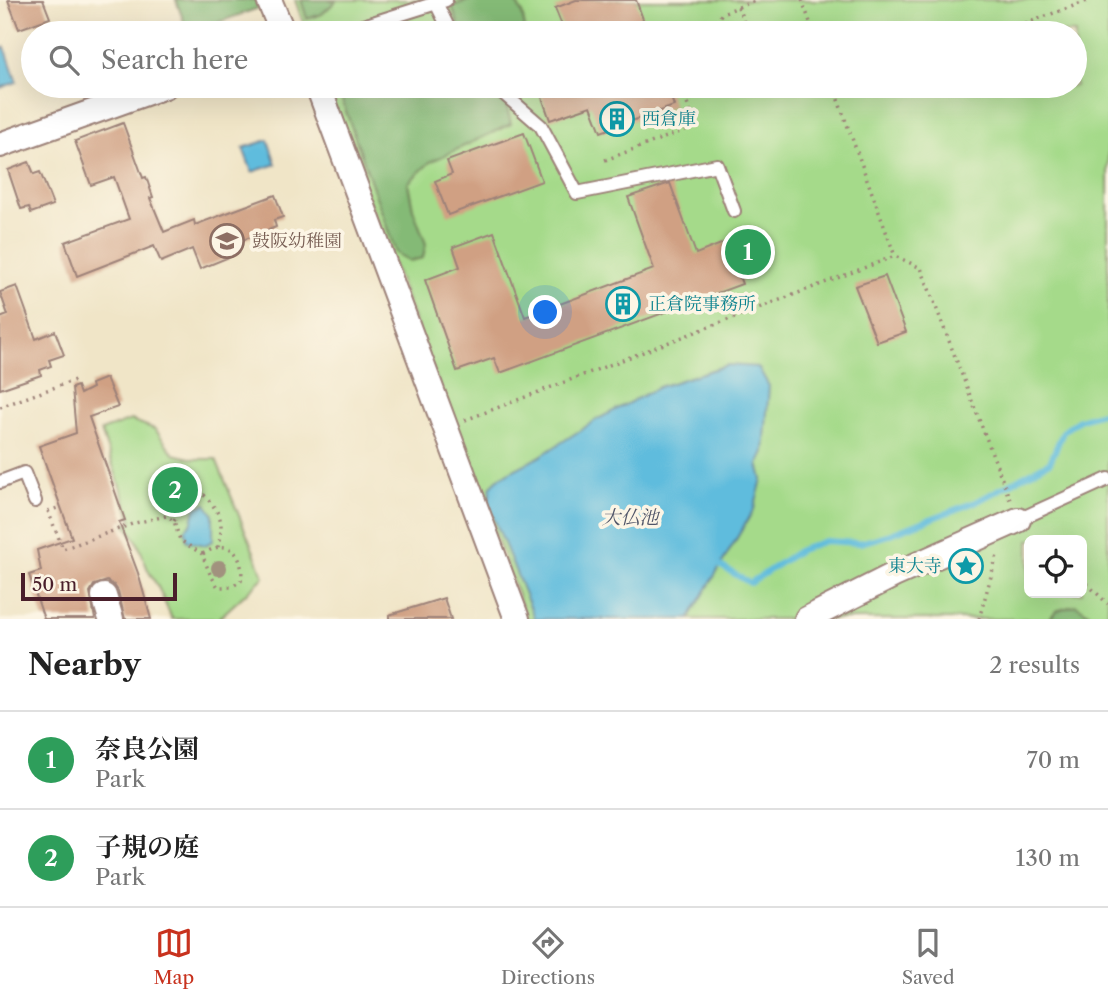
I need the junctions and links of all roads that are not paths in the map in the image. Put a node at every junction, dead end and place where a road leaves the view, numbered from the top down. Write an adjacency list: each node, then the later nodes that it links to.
1 (269, 0): 3 (street)
2 (441, 2): 4 (lane); 5 (lane)
3 (278, 21)
4 (380, 21)
5 (447, 21)
6 (131, 98): 9 (street)
7 (322, 98): 15 (street)
8 (509, 98): 10 (lane)
9 (0, 145)
10 (734, 211)
11 (1108, 479): 14 (lane)
12 (0, 482): 13 (lane)
13 (35, 501)
14 (1014, 510): 16 (street)
15 (517, 619)
16 (807, 619)

